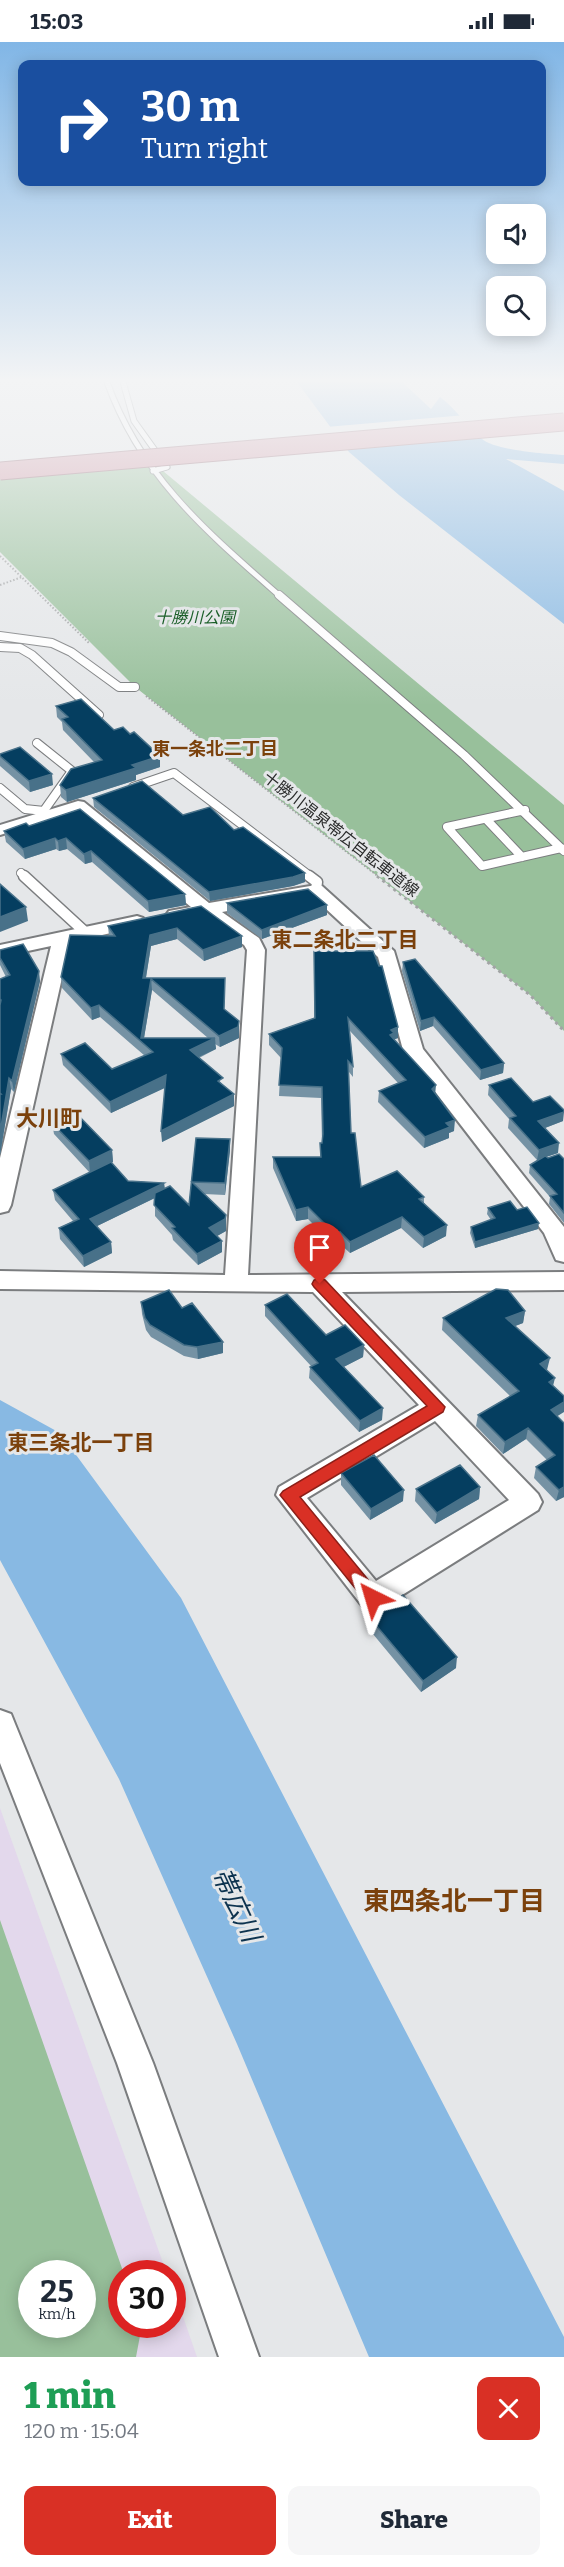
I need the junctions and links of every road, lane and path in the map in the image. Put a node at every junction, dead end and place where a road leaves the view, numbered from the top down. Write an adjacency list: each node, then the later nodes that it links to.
1 (168, 490): 15 (lane)
2 (0, 556): 4 (path)
3 (0, 562): 4 (path)
4 (6, 562): 5 (path)
5 (22, 577): 6 (path); 9 (path)
6 (0, 585)
7 (0, 636): 10 (lane)
8 (0, 647): 11 (lane)
9 (94, 648)
10 (135, 687): 27 (path, 十勝川温泉帯広自転車道線)
11 (99, 715)
12 (37, 743): 16 (lane)
13 (0, 788): 16 (lane)
14 (121, 792): 22 (lane)
15 (525, 810): 17 (lane); 19 (lane)
16 (41, 815): 18 (street); 23 (street)
17 (486, 819): 20 (lane); 20 (lane)
18 (0, 830)
19 (562, 850): 20 (lane)
20 (522, 857)
21 (21, 873): 24 (lane)
22 (316, 890): 23 (street); 29 (street)
23 (205, 909): 24 (street); 32 (street)
24 (86, 933): 25 (street)
25 (62, 938): 26 (street); 28 (street)
26 (0, 951)
27 (564, 1031)
28 (0, 1205)
29 (564, 1255): 31 (street)
30 (0, 1280): 32 (street)
31 (562, 1281): 33 (street)
32 (236, 1284): 33 (street)
33 (320, 1284): 34 (street)
34 (437, 1407): 34 (street)
35 (0, 1724): 36 (street)
36 (238, 2357)

